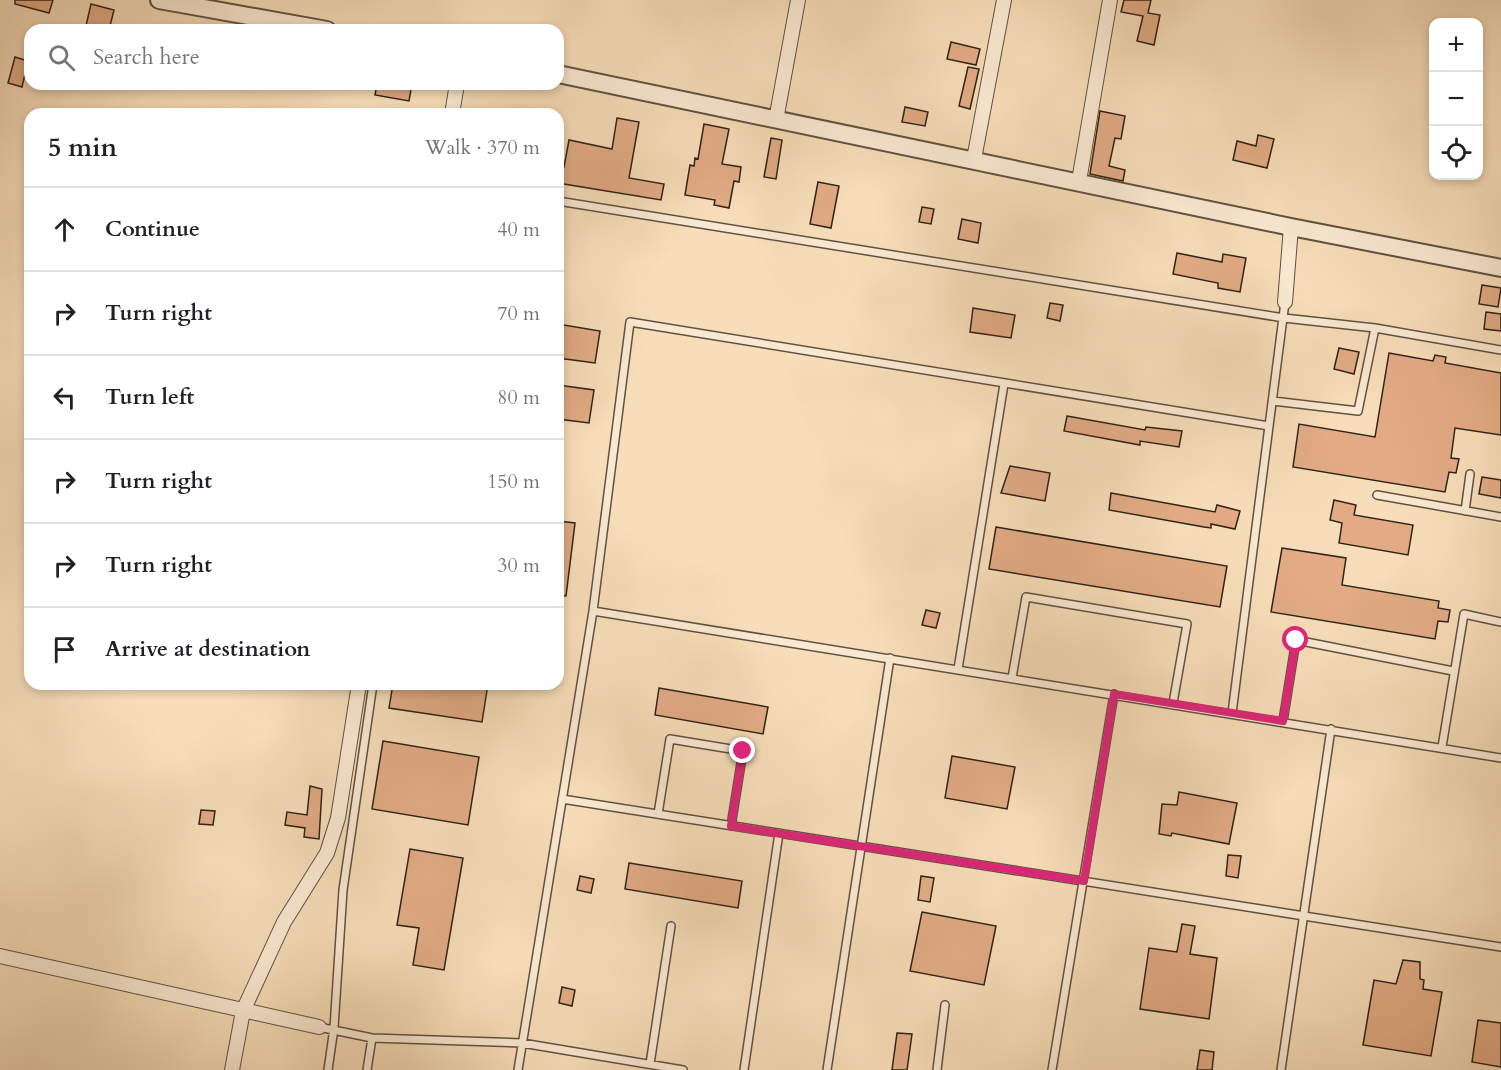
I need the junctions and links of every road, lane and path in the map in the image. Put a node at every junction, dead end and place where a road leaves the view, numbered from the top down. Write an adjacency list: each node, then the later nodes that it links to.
1 (159, 0): 5 (street)
2 (798, 0): 9 (street)
3 (1004, 0): 10 (street)
4 (1110, 0): 11 (street)
5 (293, 24)
6 (564, 75): 9 (street)
7 (456, 90): 8 (street)
8 (453, 108)
9 (776, 120): 10 (street)
10 (974, 159): 11 (street)
11 (1079, 181): 13 (street)
12 (564, 202): 16 (lane)
13 (1291, 227): 14 (street); 15 (street)
14 (1501, 268)
15 (1285, 302): 16 (lane)
16 (1284, 318): 17 (lane); 20 (lane)
17 (1375, 328): 18 (lane); 20 (lane)
18 (1501, 350)
19 (1004, 384): 21 (lane); 26 (lane); 29 (lane)
20 (1273, 400): 21 (lane)
21 (1269, 426): 36 (lane)
22 (1470, 474): 24 (lane)
23 (1377, 495): 24 (lane)
24 (1465, 511): 25 (lane)
25 (1501, 517)
26 (593, 611): 28 (lane); 41 (lane)
27 (1501, 622): 30 (lane)
28 (890, 658): 29 (lane); 45 (lane)
29 (957, 669): 31 (lane)
30 (1453, 671): 37 (lane); 39 (lane)
31 (1012, 678): 34 (lane); 35 (lane)
32 (358, 690): 52 (street)
33 (372, 690): 54 (lane)
34 (1114, 694): 35 (lane); 46 (lane)
35 (1173, 703): 36 (lane)
36 (1232, 713): 37 (lane)
37 (1283, 721): 38 (lane)
38 (1331, 729): 39 (lane); 47 (lane)
39 (1442, 747): 40 (lane)
40 (1501, 758)
41 (562, 799): 42 (lane); 56 (lane)
42 (658, 814): 43 (lane); 43 (lane)
43 (731, 826): 44 (lane)
44 (779, 833): 45 (lane); 63 (lane)
45 (861, 846): 46 (lane); 64 (lane)
46 (1084, 881): 47 (lane); 66 (lane)
47 (1305, 916): 49 (lane); 67 (lane)
48 (671, 926): 57 (lane)
49 (1501, 947)
50 (0, 956): 52 (street)
51 (945, 1005): 65 (lane)
52 (243, 1011): 53 (street); 58 (street)
53 (319, 1028): 54 (lane)
54 (334, 1028): 55 (lane); 59 (lane)
55 (372, 1038): 56 (lane); 60 (lane)
56 (522, 1043): 57 (lane); 61 (lane)
57 (650, 1064): 62 (lane)
58 (232, 1070)
59 (328, 1070)
60 (367, 1070)
61 (518, 1070)
62 (683, 1070)
63 (744, 1070)
64 (827, 1070)
65 (938, 1070)
66 (1052, 1070)
67 (1281, 1070)

